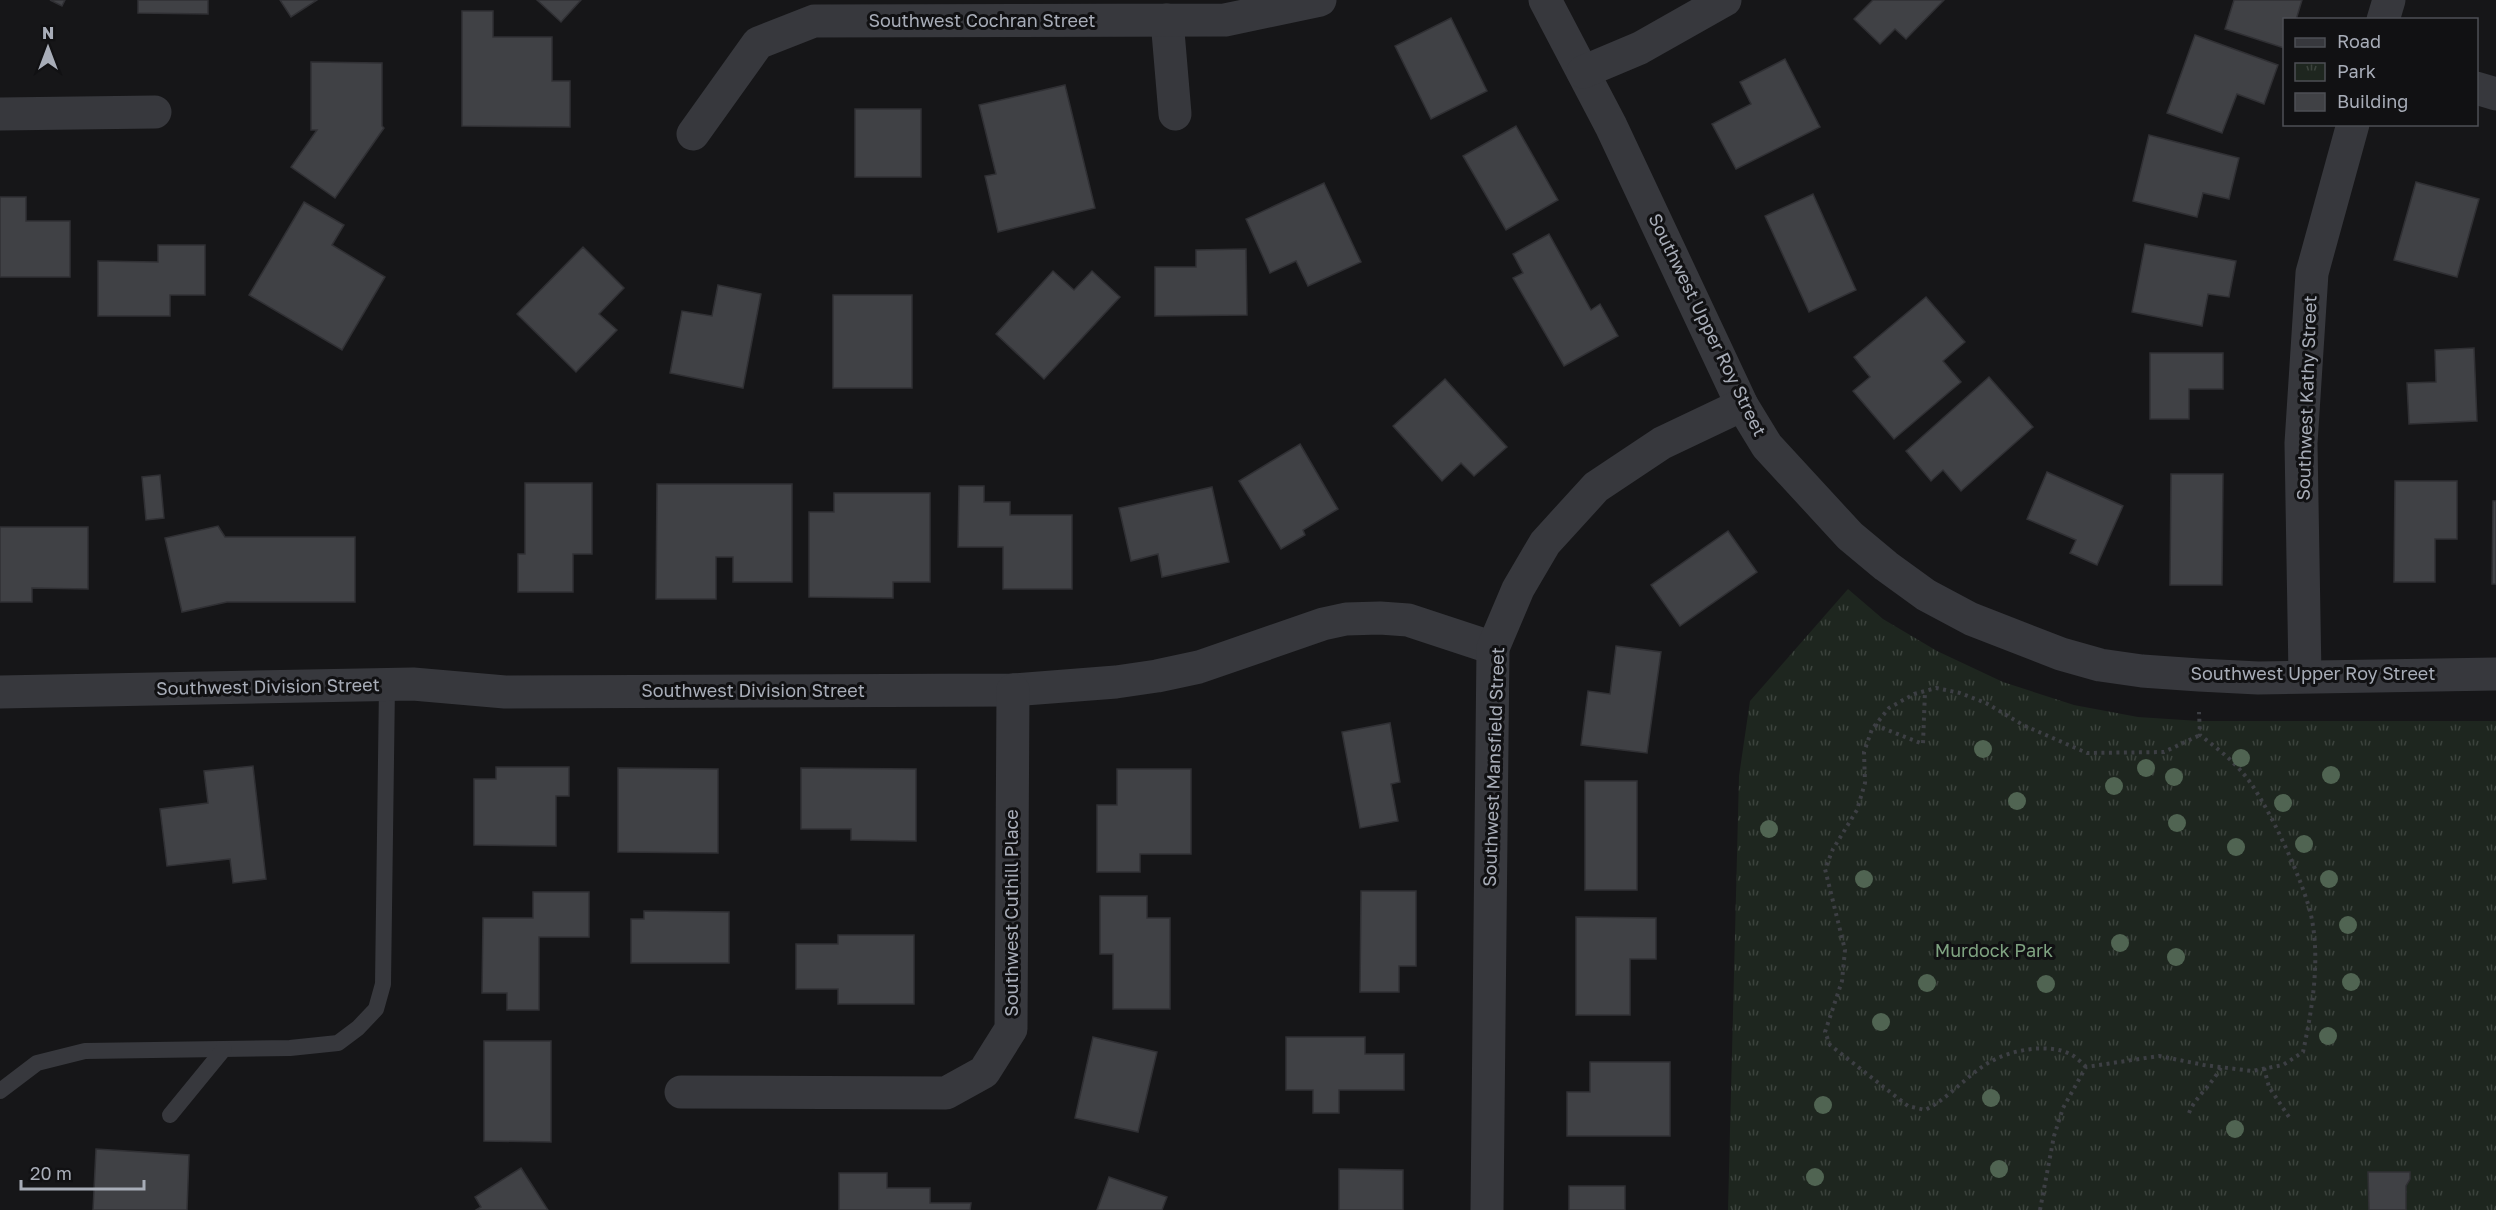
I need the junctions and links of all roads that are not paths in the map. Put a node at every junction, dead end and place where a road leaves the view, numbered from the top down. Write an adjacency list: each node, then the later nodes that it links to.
1 (1320, 0): 6 (street, Southwest Cochran Street)
2 (1545, 0): 7 (street, Southwest Upper Roy Street)
3 (1725, 0): 7 (street)
4 (2389, 0): 5 (street)
5 (2384, 18)
6 (1167, 20): 12 (street); 14 (street, Southwest Cochran Street)
7 (1583, 72): 15 (street, Southwest Upper Roy Street)
8 (2478, 89): 9 (street)
9 (2496, 94)
10 (155, 112): 11 (street)
11 (0, 114)
12 (1175, 114)
13 (2352, 126): 18 (street, Southwest Kathy Street)
14 (693, 134)
15 (1742, 405): 16 (street, Southwest Mansfield Street); 18 (street, Southwest Upper Roy Street)
16 (1493, 648): 20 (street, Southwest Division Street); 26 (street, Southwest Mansfield Street)
17 (2496, 674): 18 (street, Southwest Upper Roy Street)
18 (2305, 676)
19 (387, 685): 20 (street, Southwest Division Street); 21 (street, Southwest Division Street); 22 (lane)
20 (1013, 690): 24 (street, Southwest Cuthill Place)
21 (0, 692)
22 (224, 1049): 23 (lane); 25 (lane)
23 (0, 1091)
24 (681, 1092)
25 (170, 1115)
26 (1487, 1210)

